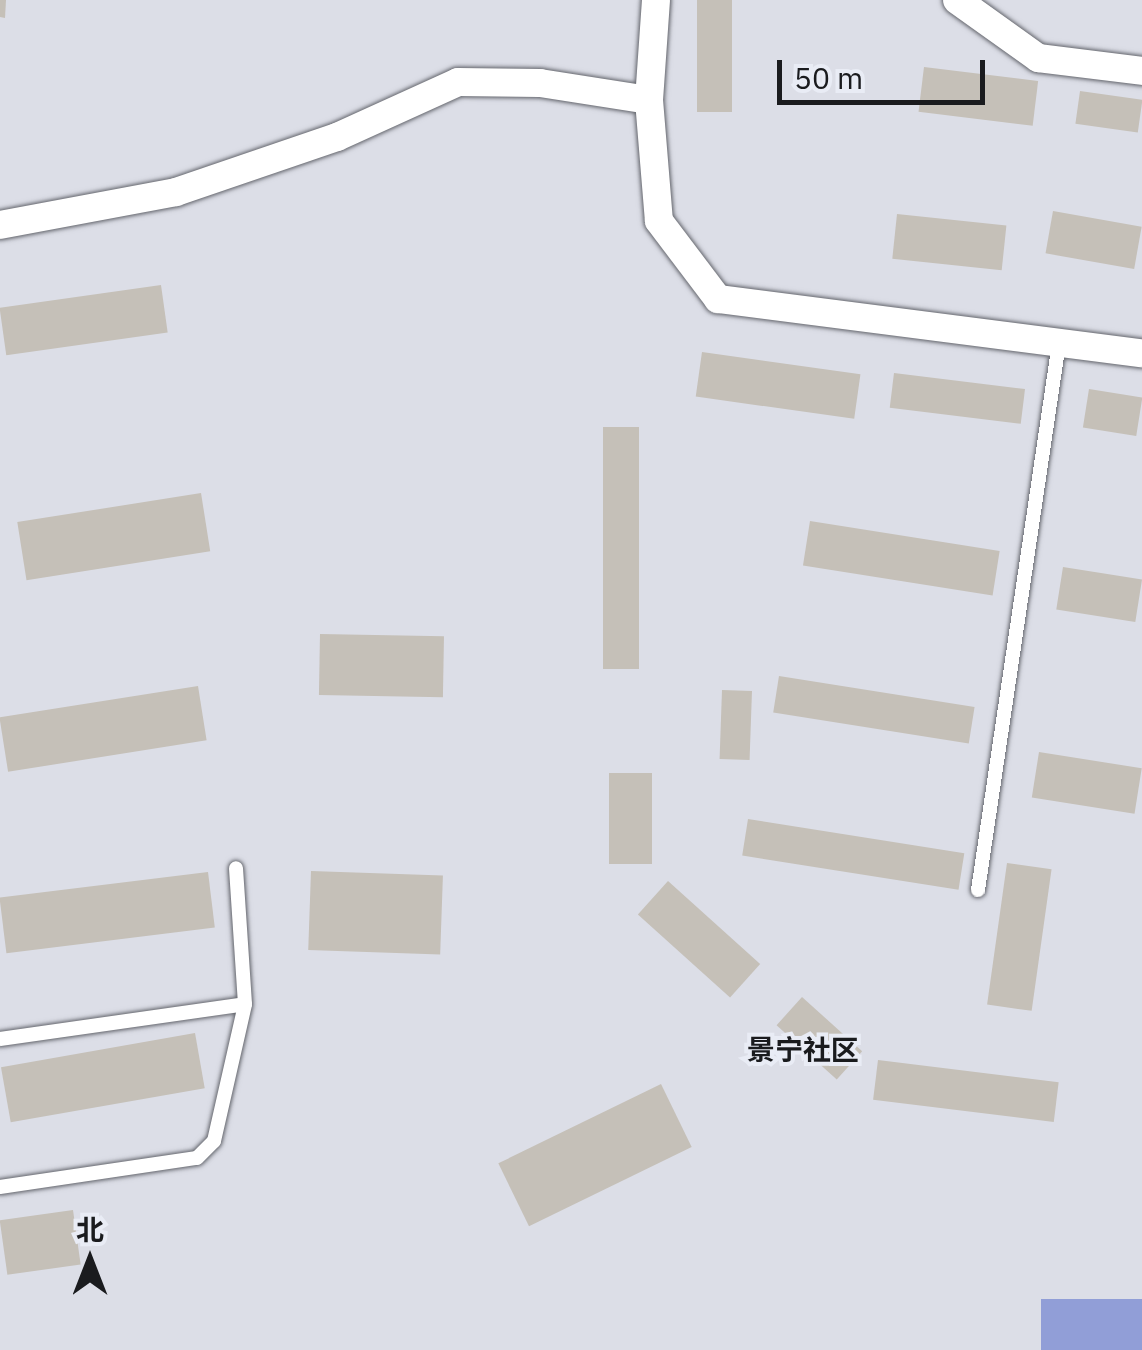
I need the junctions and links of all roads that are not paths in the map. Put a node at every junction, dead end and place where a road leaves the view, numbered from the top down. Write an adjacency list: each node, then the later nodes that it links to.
1 (656, 0): 4 (street)
2 (956, 0): 3 (street)
3 (1142, 72)
4 (650, 100): 5 (street); 6 (street)
5 (0, 225)
6 (1059, 343): 7 (street); 9 (lane)
7 (1142, 354)
8 (236, 868): 10 (lane)
9 (978, 890)
10 (244, 1004): 11 (lane); 12 (lane)
11 (0, 1039)
12 (0, 1186)

